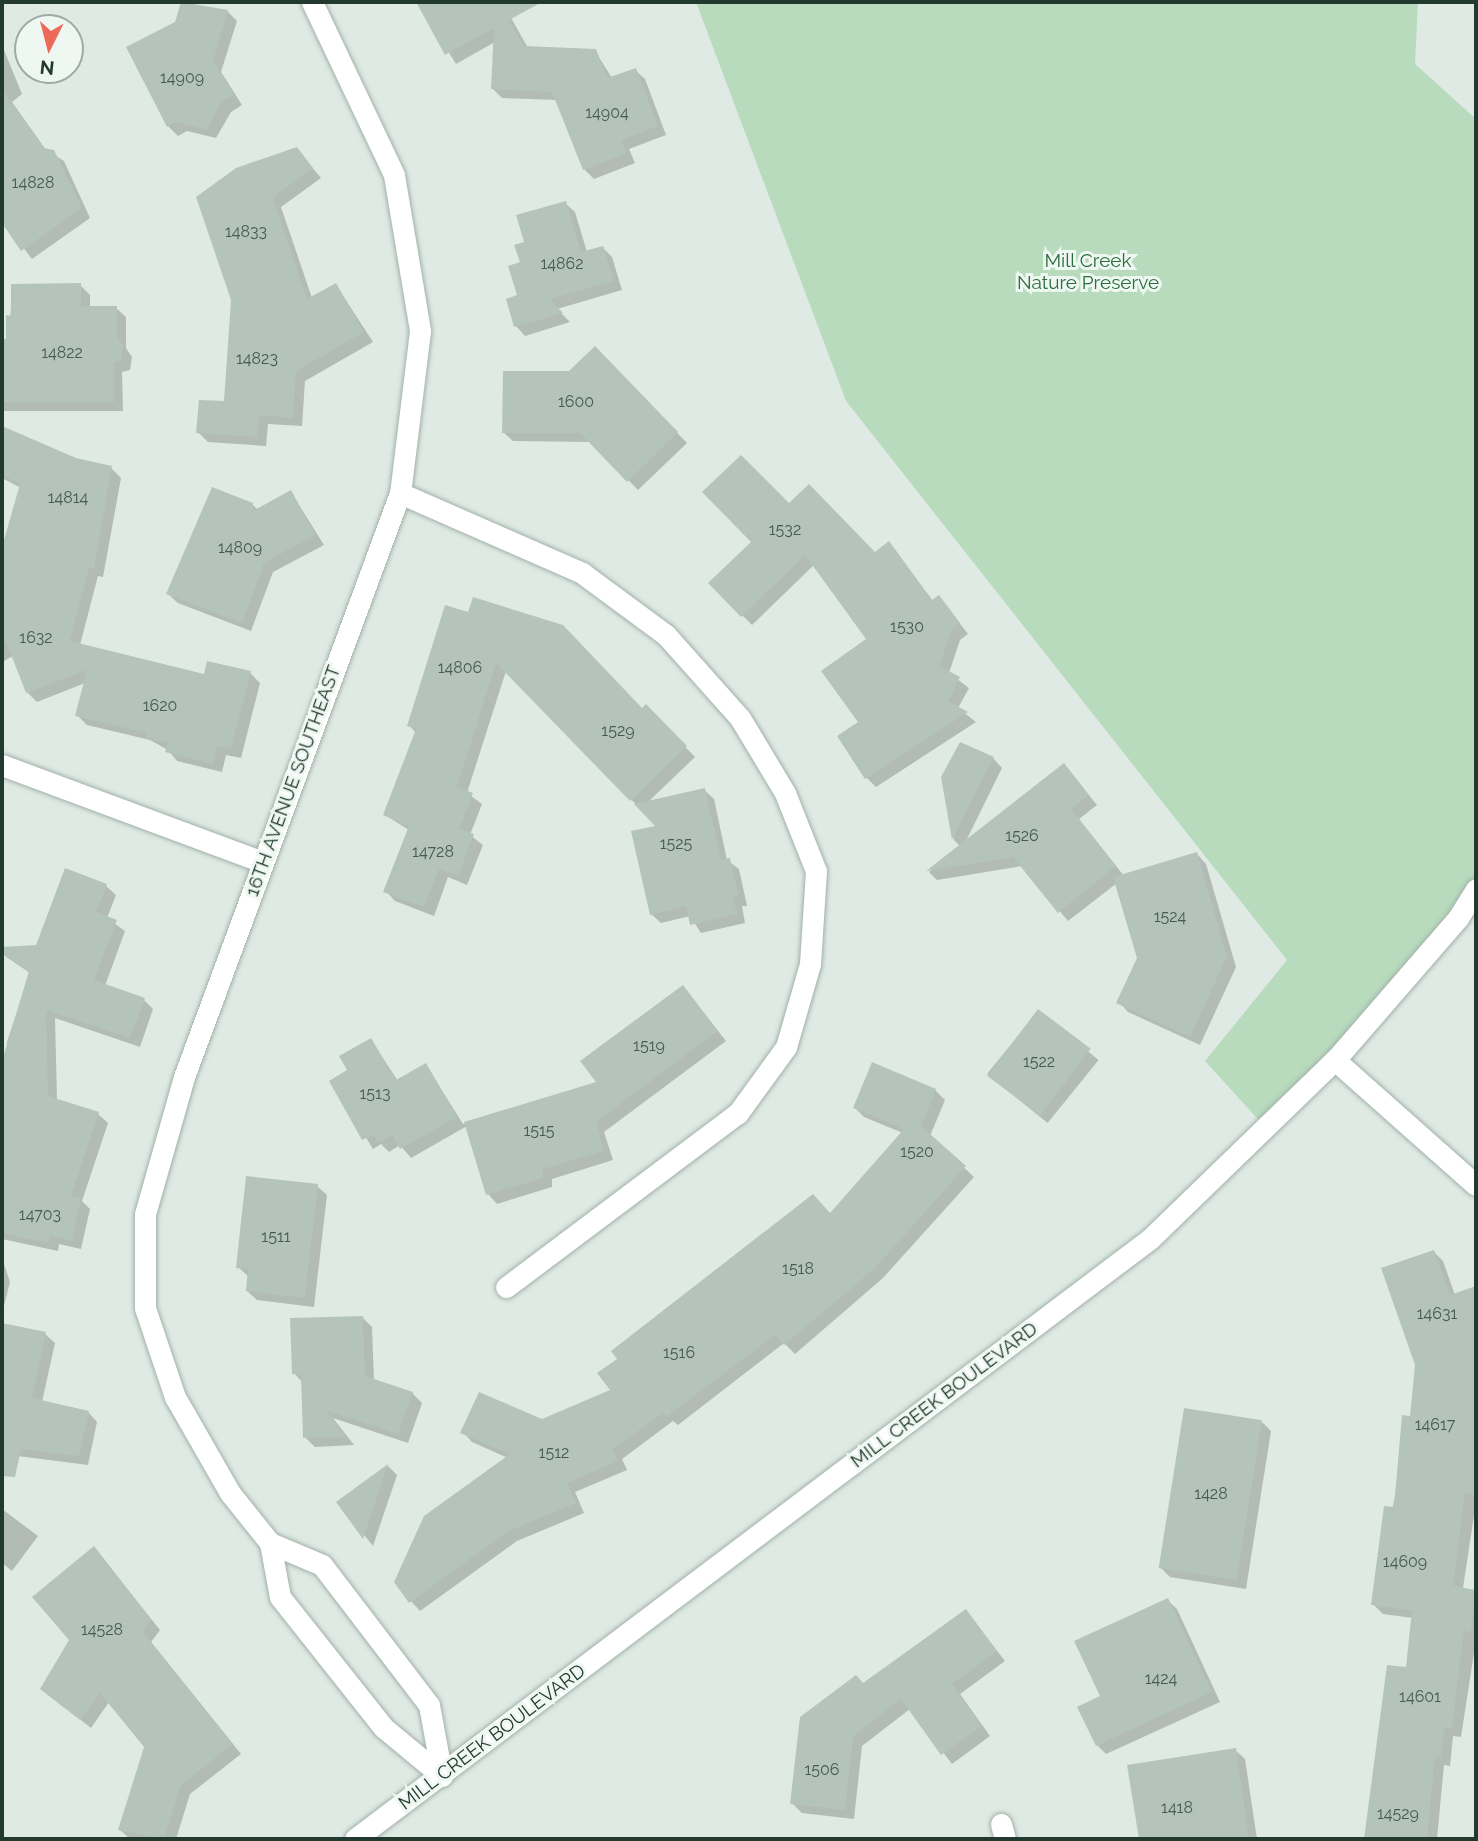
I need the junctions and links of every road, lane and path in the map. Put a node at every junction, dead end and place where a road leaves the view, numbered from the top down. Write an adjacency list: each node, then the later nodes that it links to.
1 (312, 2): 2 (street, 16TH AVENUE SOUTHEAST)
2 (400, 493): 4 (street, 16TH AVENUE SOUTHEAST); 8 (street)
3 (2, 765): 4 (street)
4 (263, 862): 9 (street, 16TH AVENUE SOUTHEAST)
5 (1476, 889): 6 (street, MILL CREEK BOULEVARD)
6 (1335, 1060): 7 (street); 10 (street, MILL CREEK BOULEVARD)
7 (1476, 1185)
8 (506, 1287)
9 (270, 1543): 10 (street, 16TH AVENUE SOUTHEAST); 10 (street, 16TH AVENUE SOUTHEAST)
10 (442, 1776): 11 (street, MILL CREEK BOULEVARD)
11 (355, 1839)

